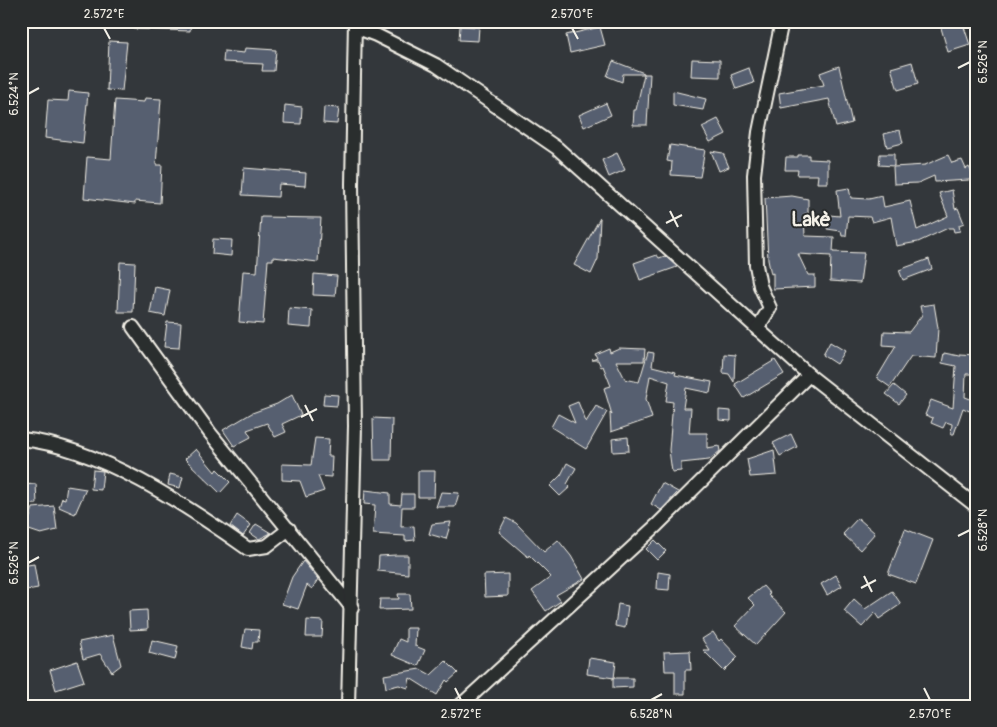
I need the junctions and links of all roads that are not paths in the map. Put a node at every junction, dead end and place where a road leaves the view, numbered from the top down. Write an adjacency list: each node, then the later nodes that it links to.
1 (782, 21): 4 (street)
2 (355, 24): 4 (street); 9 (street)
3 (133, 327): 8 (street)
4 (757, 329): 5 (street)
5 (809, 375): 7 (street); 11 (street)
6 (21, 439): 8 (street)
7 (976, 506)
8 (289, 529): 9 (street)
9 (352, 608): 10 (street)
10 (348, 706)
11 (460, 706)

